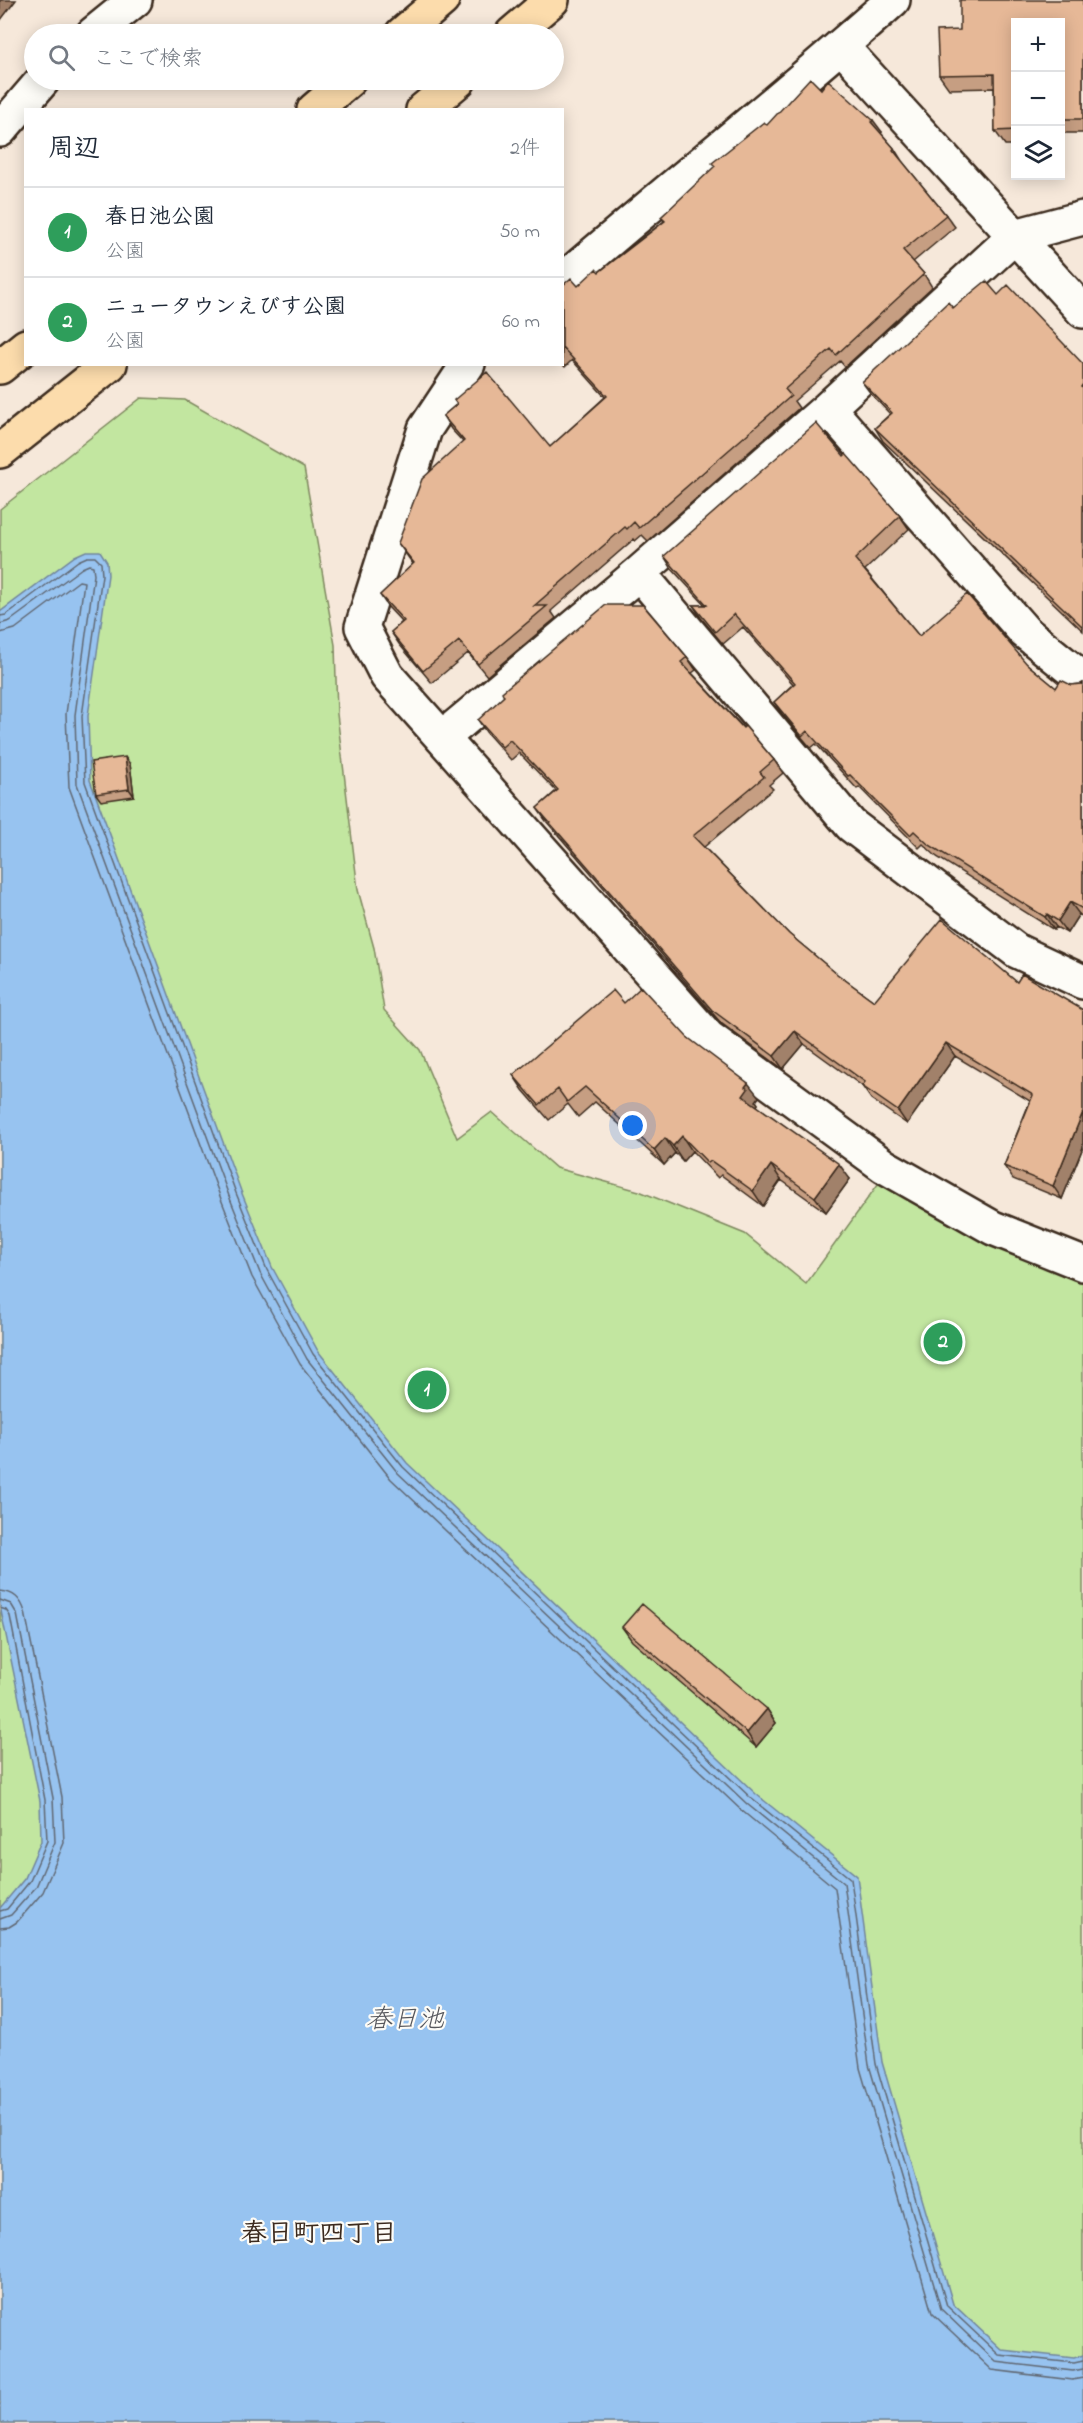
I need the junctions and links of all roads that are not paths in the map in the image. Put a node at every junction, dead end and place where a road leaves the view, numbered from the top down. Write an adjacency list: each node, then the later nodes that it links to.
1 (135, 0): 5 (street)
2 (442, 0): 6 (highway)
3 (552, 0): 7 (highway)
4 (893, 0): 8 (street)
5 (105, 24)
6 (414, 24)
7 (524, 24)
8 (841, 46): 16 (street); 17 (street)
9 (34, 90): 14 (street)
10 (337, 90): 12 (highway)
11 (447, 90): 13 (highway)
12 (316, 108)
13 (425, 108)
14 (0, 130)
15 (1083, 218): 16 (street)
16 (1016, 237): 18 (street); 23 (street)
17 (564, 279)
18 (1083, 311)
19 (24, 348): 22 (highway)
20 (108, 366): 24 (highway)
21 (467, 366): 27 (street)
22 (0, 367)
23 (828, 408): 25 (street); 26 (street)
24 (0, 452)
25 (639, 573): 27 (street); 28 (street)
26 (1083, 679)
27 (442, 738): 29 (street)
28 (1083, 982)
29 (1083, 1264)

